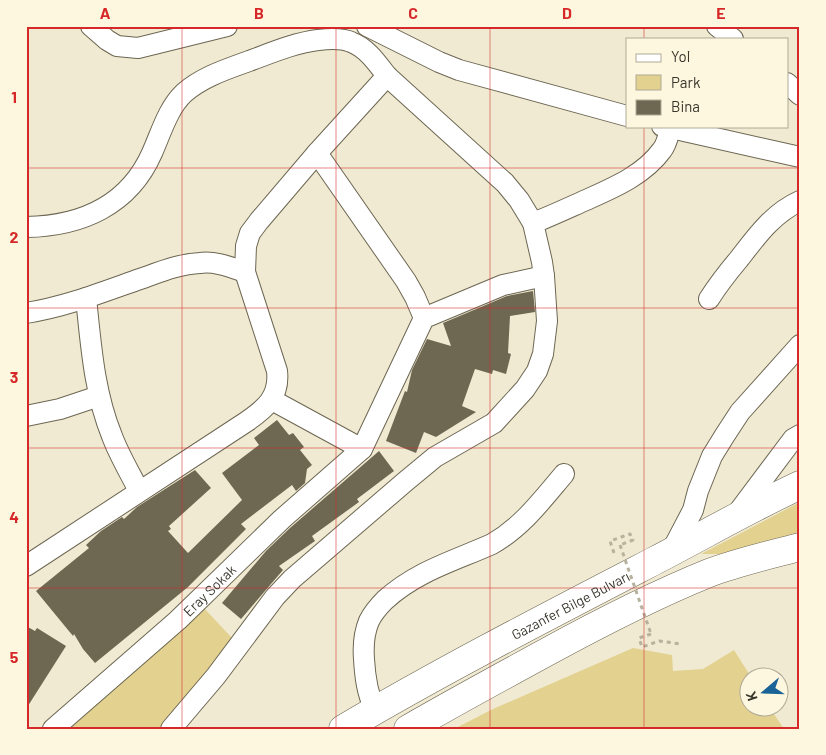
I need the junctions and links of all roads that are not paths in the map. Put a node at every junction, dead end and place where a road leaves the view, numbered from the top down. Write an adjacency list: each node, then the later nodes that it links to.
1 (91, 26): 2 (street)
2 (227, 26)
3 (717, 26): 5 (street)
4 (370, 28): 6 (street); 10 (street)
5 (733, 38)
6 (363, 49): 7 (street); 17 (street)
7 (386, 76): 13 (street); 16 (street)
8 (788, 84): 9 (street)
9 (800, 95)
10 (626, 116)
11 (666, 128): 16 (street)
12 (670, 128): 14 (street)
13 (317, 153): 18 (street); 23 (street)
14 (800, 157)
15 (800, 202): 21 (street)
16 (533, 223): 19 (street)
17 (26, 227)
18 (245, 272): 20 (street); 26 (street)
19 (544, 276): 23 (street); 39 (street)
20 (86, 298): 22 (street); 25 (street)
21 (709, 299)
22 (26, 312)
23 (424, 318): 29 (street)
24 (800, 345): 35 (street)
25 (98, 396): 27 (street); 32 (street)
26 (272, 400): 29 (street); 32 (street)
27 (26, 416)
28 (800, 435): 33 (street)
29 (362, 449): 38 (street, Eray Sokak)
30 (564, 474): 37 (street)
31 (799, 485): 33 (main road, Gazanfer Bilge Bulvarı)
32 (139, 491): 36 (street)
33 (735, 517): 35 (main road, Gazanfer Bilge Bulvarı)
34 (800, 547): 41 (main road)
35 (671, 552): 37 (main road, Gazanfer Bilge Bulvarı)
36 (27, 566)
37 (375, 710): 40 (main road, Gazanfer Bilge Bulvarı)
38 (53, 729)
39 (171, 729)
40 (343, 729)
41 (408, 729)

